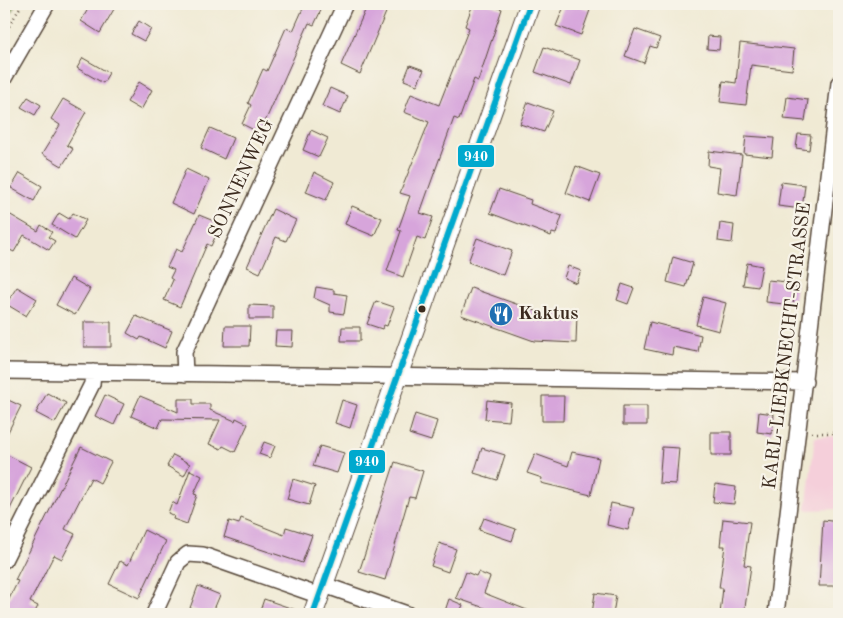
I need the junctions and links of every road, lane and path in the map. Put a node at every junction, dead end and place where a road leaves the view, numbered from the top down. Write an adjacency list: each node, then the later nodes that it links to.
1 (22, 4): 5 (path)
2 (47, 4): 6 (street)
3 (345, 4): 10 (street, SONNENWEG)
4 (530, 4): 11 (street)
5 (4, 35)
6 (4, 78)
7 (839, 83): 12 (street, KARL-LIEBKNECHT-STRASSE)
8 (4, 371): 9 (street)
9 (93, 372): 10 (street); 15 (street)
10 (185, 374): 11 (street)
11 (397, 377): 12 (street); 16 (street)
12 (805, 382): 13 (street, KARL-LIEBKNECHT-STRASSE)
13 (798, 431): 14 (path); 20 (street, KARL-LIEBKNECHT-STRASSE)
14 (839, 433)
15 (4, 560)
16 (322, 591): 17 (street); 18 (street); 19 (street)
17 (154, 614)
18 (313, 614)
19 (406, 614)
20 (776, 614)

